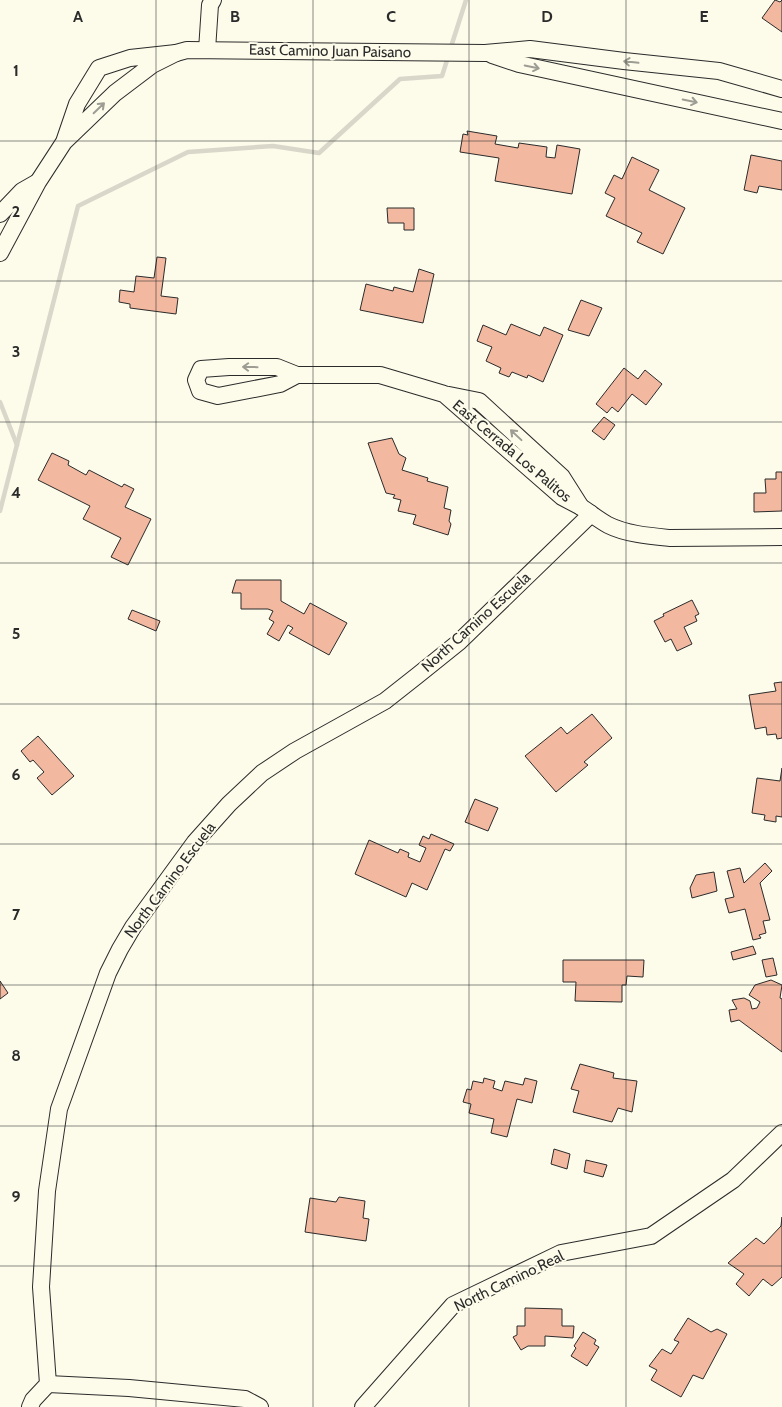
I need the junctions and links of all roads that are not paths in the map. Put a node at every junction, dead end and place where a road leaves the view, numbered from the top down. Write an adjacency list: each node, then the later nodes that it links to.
1 (212, 0): 2 (street)
2 (207, 50): 3 (street, East Camino Juan Paisano); 4 (street, East Camino Juan Paisano)
3 (485, 52): 5 (street, East Camino Juan Paisano, one-way to 3); 6 (street, East Camino Juan Paisano, one-way to 6)
4 (176, 53): 7 (street, East Camino Juan Paisano, one-way to 4); 7 (street, East Camino Juan Paisano)
5 (782, 89)
6 (782, 121)
7 (64, 142): 8 (street, East Camino Juan Paisano)
8 (38, 182): 9 (street); 10 (street, East Camino Juan Paisano)
9 (0, 214)
10 (0, 253)
11 (297, 375): 11 (street, East Cerrada Los Palitos, one-way to 11); 12 (street, East Cerrada Los Palitos)
12 (586, 510): 13 (street, East Cerrada Los Palitos); 15 (street, North Camino Escuela)
13 (782, 537)
14 (782, 1133): 18 (street, North Camino Real)
15 (48, 1384): 16 (street); 17 (street)
16 (30, 1407)
17 (260, 1407)
18 (362, 1407)

